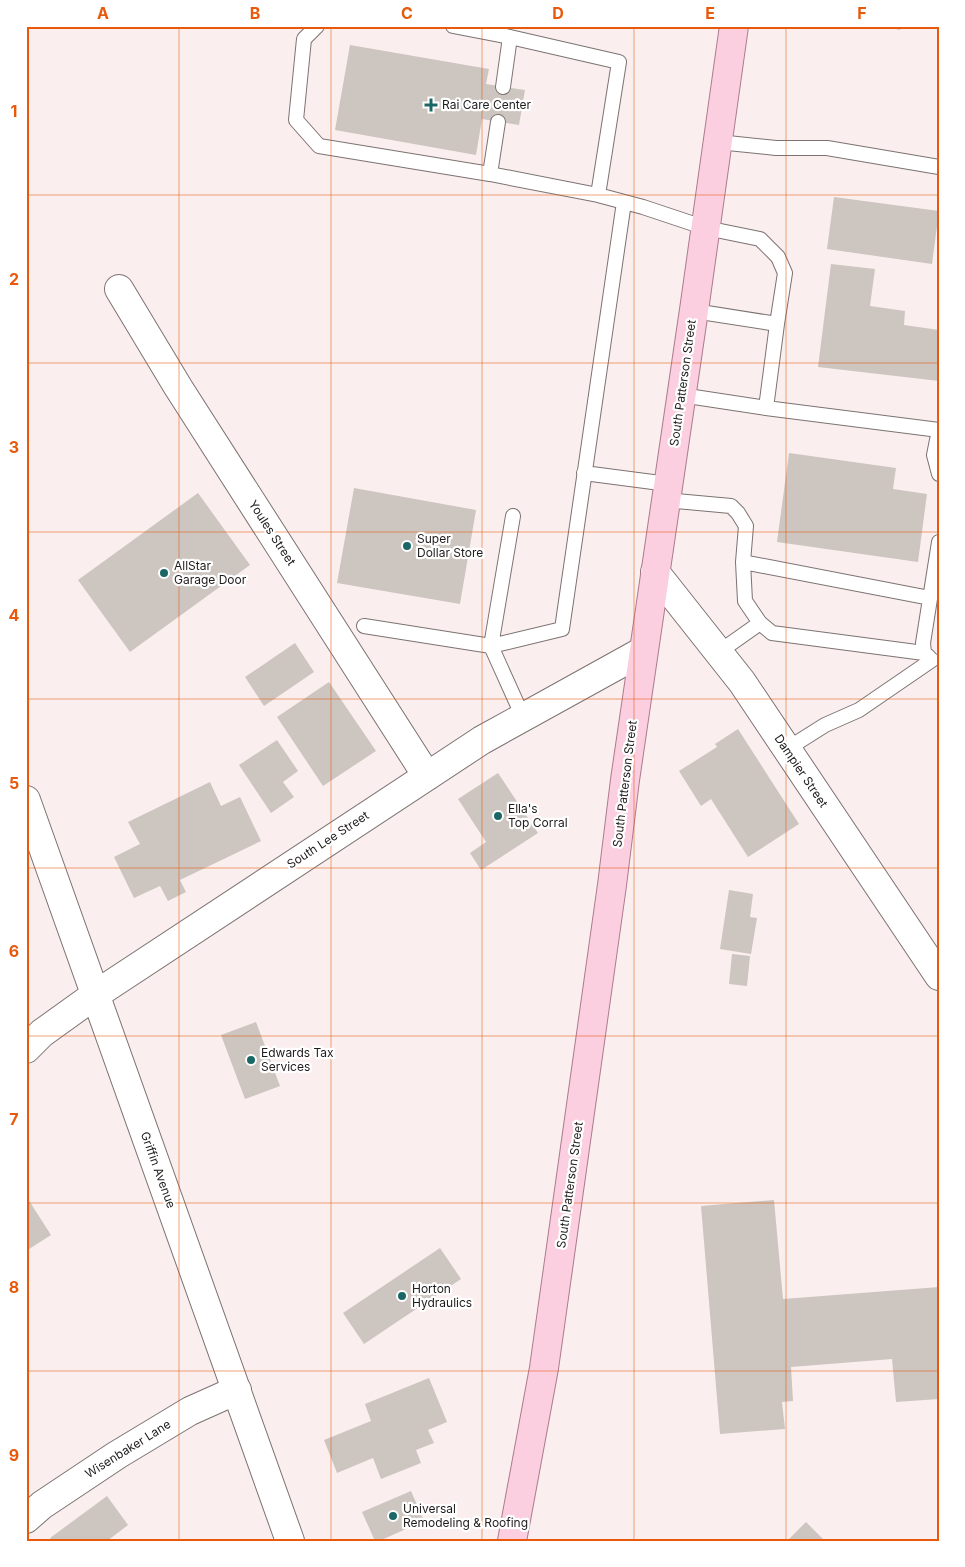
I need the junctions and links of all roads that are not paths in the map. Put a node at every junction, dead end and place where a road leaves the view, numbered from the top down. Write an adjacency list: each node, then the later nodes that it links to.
1 (317, 26): 9 (lane)
2 (452, 26): 4 (lane)
3 (734, 26): 7 (main road, South Patterson Street)
4 (510, 37): 5 (lane); 10 (lane)
5 (503, 86)
6 (498, 122): 9 (lane)
7 (718, 142): 8 (lane); 12 (main road, South Patterson Street)
8 (939, 167)
9 (490, 174): 10 (lane)
10 (598, 194): 11 (lane)
11 (624, 202): 12 (lane); 19 (lane)
12 (706, 228): 14 (main road, South Patterson Street); 15 (lane)
13 (119, 289): 35 (street, Youles Street)
14 (694, 311): 15 (lane); 16 (main road, South Patterson Street)
15 (778, 324): 17 (lane)
16 (682, 395): 17 (lane); 21 (main road, South Patterson Street)
17 (766, 408): 18 (lane)
18 (939, 430): 20 (lane)
19 (584, 473): 21 (lane); 29 (lane)
20 (939, 474)
21 (667, 492): 24 (lane); 25 (main road, South Patterson Street)
22 (513, 516): 29 (lane)
23 (939, 542): 26 (lane)
24 (743, 562): 26 (lane); 27 (lane)
25 (654, 572): 30 (main road, South Patterson Street); 31 (street, Dampier Street)
26 (930, 598): 32 (lane)
27 (760, 623): 31 (lane); 32 (lane)
28 (364, 626): 29 (lane)
29 (491, 646): 33 (lane)
30 (643, 651): 33 (street, South Lee Street); 43 (main road, South Patterson Street)
31 (719, 652): 34 (street, Dampier Street)
32 (932, 658): 34 (lane)
33 (524, 717): 35 (street, South Lee Street)
34 (787, 749): 37 (street, Dampier Street)
35 (427, 776): 38 (street, South Lee Street)
36 (26, 800): 38 (street, Griffin Avenue)
37 (939, 976)
38 (95, 995): 39 (street, South Lee Street); 40 (street, Griffin Avenue)
39 (26, 1049)
40 (237, 1390): 41 (street, Wisenbaker Lane); 42 (street, Griffin Avenue)
41 (26, 1519)
42 (290, 1541)
43 (512, 1541)

